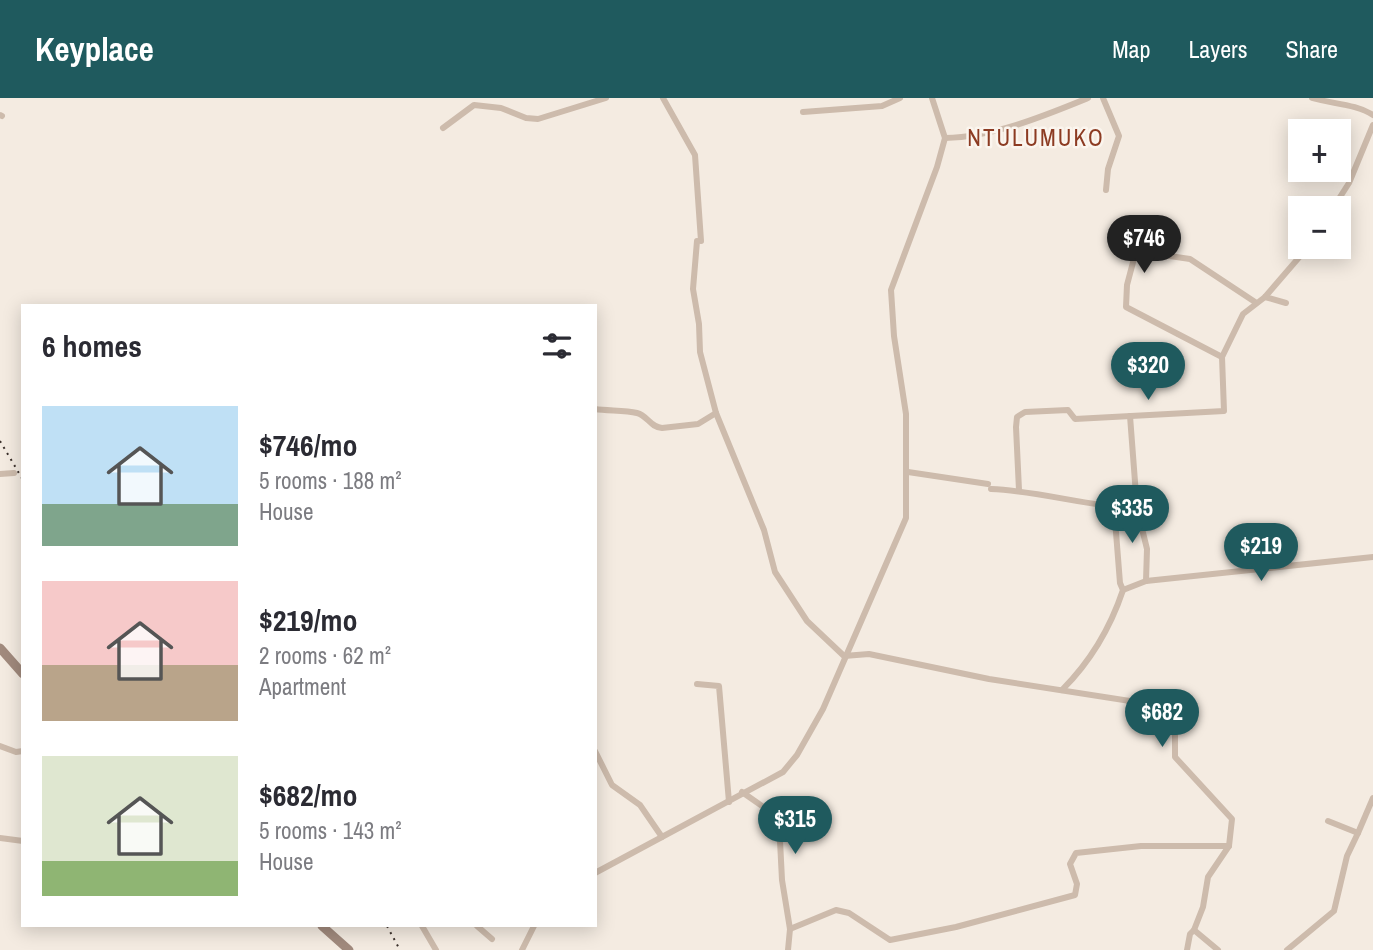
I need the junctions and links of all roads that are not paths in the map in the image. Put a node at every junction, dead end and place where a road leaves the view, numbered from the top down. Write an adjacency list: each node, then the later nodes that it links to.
1 (606, 98): 11 (street)
2 (663, 98): 21 (street)
3 (900, 98): 8 (street)
4 (932, 98): 12 (street)
5 (1088, 98): 12 (street)
6 (1103, 98): 13 (street)
7 (1312, 98): 9 (street)
8 (803, 112)
9 (1373, 115)
10 (1373, 125): 14 (street)
11 (443, 128)
12 (945, 138): 23 (street)
13 (1106, 190)
14 (1341, 196)
15 (1298, 259): 16 (street)
16 (1265, 297): 17 (street); 18 (street)
17 (1255, 302): 19 (street); 19 (street)
18 (1286, 303)
19 (1223, 357): 22 (street)
20 (597, 409): 21 (street)
21 (716, 412): 33 (street)
22 (1130, 416): 26 (street); 28 (street)
23 (908, 472): 26 (street); 33 (street)
24 (14, 473): 25 (street)
25 (0, 474)
26 (1019, 490): 27 (street)
27 (1114, 507): 28 (street); 31 (street)
28 (1138, 508): 30 (street)
29 (1373, 557): 30 (street)
30 (1146, 581): 31 (street)
31 (1123, 590): 36 (street)
32 (0, 648): 34 (main road)
33 (844, 656): 36 (street); 40 (street)
34 (21, 671)
35 (697, 684): 42 (street)
36 (1062, 690): 48 (street)
37 (0, 746): 38 (street)
38 (21, 751)
39 (597, 755): 45 (street)
40 (742, 792): 42 (street); 54 (street)
41 (1373, 797): 44 (street)
42 (729, 803): 45 (street)
43 (1328, 821): 44 (street)
44 (1358, 833): 63 (street)
45 (662, 837): 49 (street)
46 (0, 838): 47 (street)
47 (21, 841)
48 (1229, 846): 54 (street); 55 (street)
49 (597, 872)
50 (323, 927): 57 (main road)
51 (423, 927): 58 (street)
52 (478, 927): 56 (street)
53 (534, 927): 59 (street)
54 (790, 929): 60 (street)
55 (1194, 930): 61 (street); 62 (street)
56 (492, 939)
57 (349, 950)
58 (436, 950)
59 (522, 950)
60 (788, 950)
61 (1187, 950)
62 (1219, 950)
63 (1287, 950)

